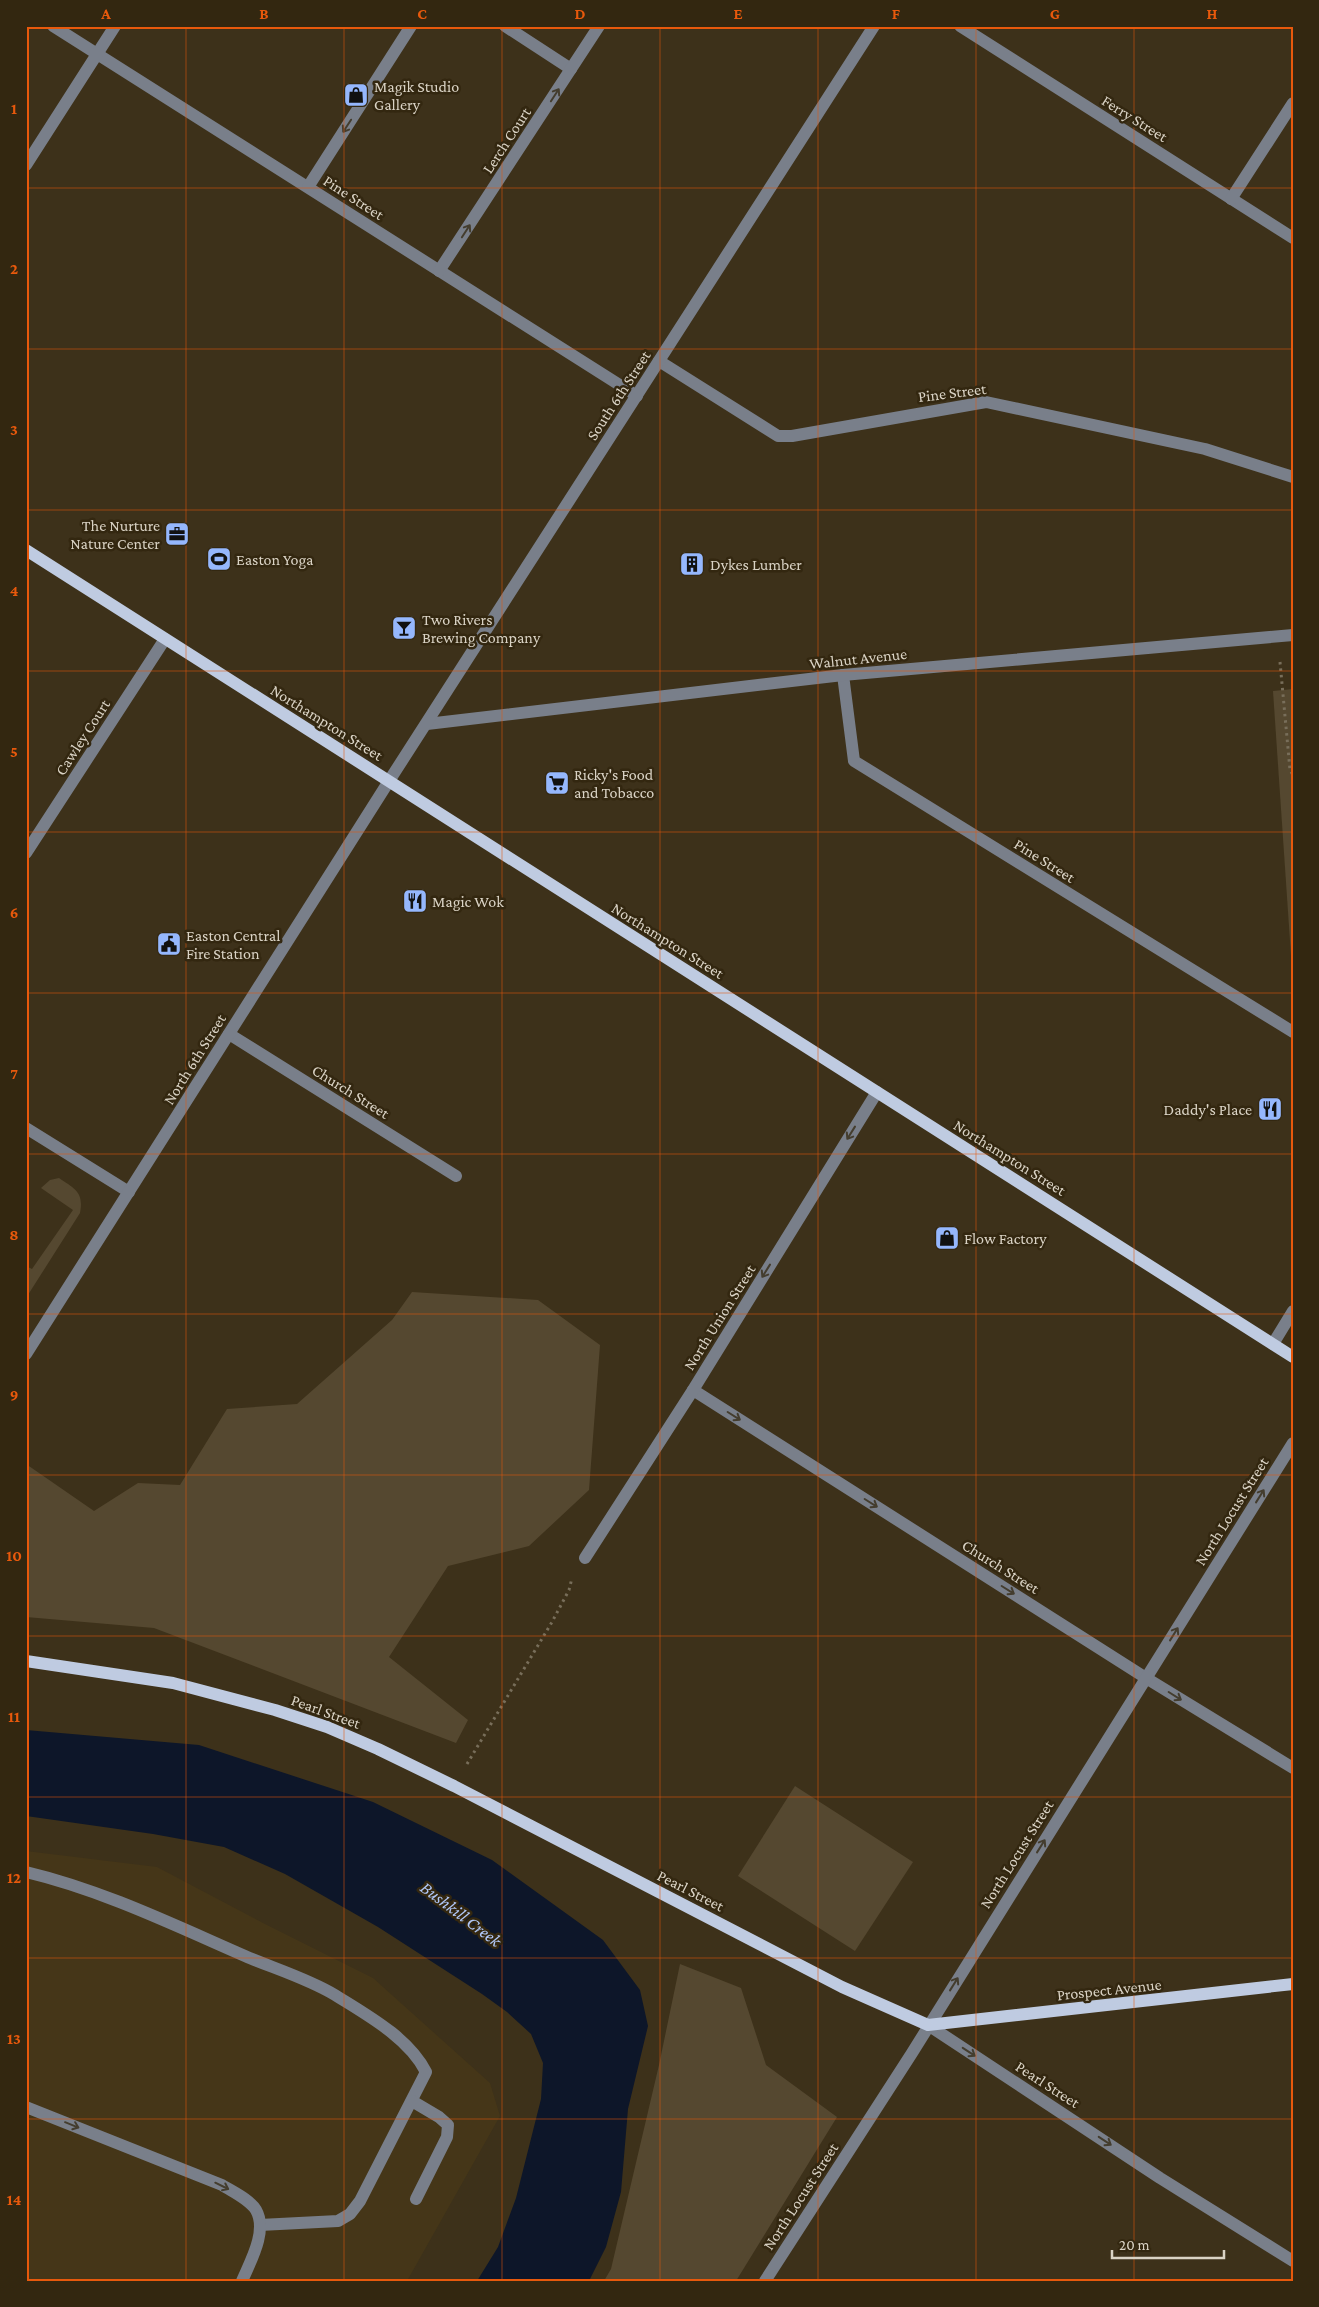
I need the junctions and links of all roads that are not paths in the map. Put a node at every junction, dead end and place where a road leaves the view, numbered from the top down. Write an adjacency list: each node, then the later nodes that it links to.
1 (53, 26): 8 (street, Pine Street)
2 (115, 26): 8 (street)
3 (411, 26): 12 (street, one-way to 12)
4 (505, 26): 9 (street)
5 (600, 26): 9 (street, Lerch Court)
6 (874, 26): 16 (street, South 6th Street)
7 (960, 26): 13 (street, Ferry Street)
8 (97, 54): 11 (street); 12 (street, Pine Street)
9 (571, 69): 15 (street, Lerch Court, one-way to 9)
10 (1293, 103): 13 (street)
11 (26, 166)
12 (308, 188): 15 (street, Pine Street)
13 (1231, 199): 14 (street, Ferry Street)
14 (1293, 238)
15 (439, 271): 17 (street, Pine Street)
16 (659, 361): 17 (street, South 6th Street); 18 (street, Pine Street)
17 (637, 396): 23 (street, South 6th Street)
18 (1293, 477)
19 (26, 550): 21 (main road, Northampton Street)
20 (1293, 635): 22 (street, Walnut Avenue)
21 (165, 638): 24 (main road, Northampton Street); 25 (street, Cawley Court)
22 (843, 675): 23 (street, Walnut Avenue); 26 (street, Pine Street)
23 (427, 724): 24 (street, South 6th Street)
24 (389, 781): 27 (street, North 6th Street); 28 (main road, Northampton Street)
25 (26, 853)
26 (1293, 1032)
27 (229, 1034): 30 (street, Church Street); 31 (street, North 6th Street)
28 (877, 1092): 33 (main road, Northampton Street); 36 (street, North Union Street, one-way to 36)
29 (26, 1128): 31 (street)
30 (456, 1176)
31 (129, 1192): 34 (street, North 6th Street)
32 (1293, 1311): 33 (street)
33 (1273, 1344): 35 (main road, Northampton Street)
34 (26, 1354)
35 (1293, 1356)
36 (693, 1390): 38 (street, North Union Street); 40 (street, Church Street, one-way to 40)
37 (1293, 1443): 40 (street, North Locust Street, one-way to 37)
38 (585, 1558)
39 (26, 1661): 44 (main road, Pearl Street)
40 (1146, 1678): 41 (street, Church Street, one-way to 41); 44 (street, North Locust Street, one-way to 40)
41 (1293, 1768)
42 (26, 1872): 45 (street)
43 (1293, 1984): 44 (main road, Prospect Avenue)
44 (928, 2025): 49 (street, Pearl Street, one-way to 49); 51 (street, North Locust Street)
45 (412, 2101): 47 (street); 48 (street)
46 (26, 2107): 48 (street, one-way to 48)
47 (416, 2199)
48 (260, 2225): 50 (street)
49 (1293, 2261)
50 (242, 2281)
51 (765, 2281)

